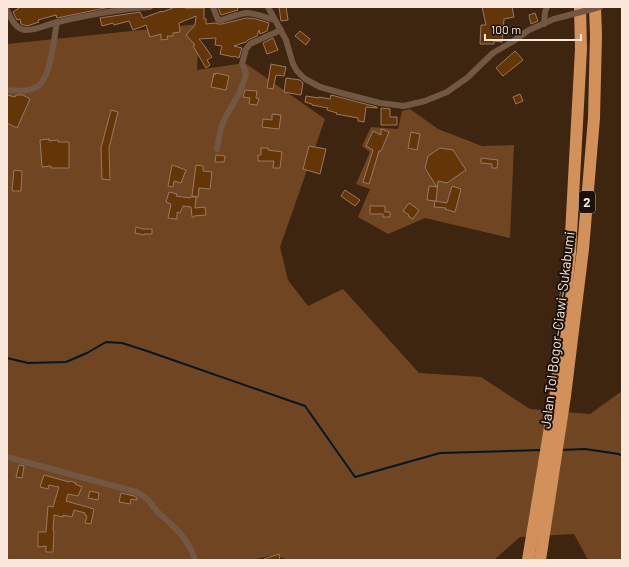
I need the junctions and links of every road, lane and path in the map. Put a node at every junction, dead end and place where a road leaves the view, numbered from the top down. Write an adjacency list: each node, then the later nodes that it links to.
1 (150, 7): 10 (street)
2 (213, 7): 9 (street)
3 (268, 7): 9 (street)
4 (547, 7): 11 (street)
5 (580, 7): 15 (highway, Jalan Tol Bogor–Ciawi–Sukabumi / 2)
6 (596, 7): 15 (highway, Jalan Tol Bogor–Ciawi–Sukabumi / 2)
7 (600, 7): 11 (street, bridge)
8 (7, 10): 10 (street)
9 (275, 20): 12 (street)
10 (56, 22): 13 (street)
11 (544, 24): 12 (street)
12 (281, 30): 14 (street)
13 (7, 90)
14 (217, 149)
15 (560, 394): 18 (highway, Jalan Tol Bogor–Ciawi–Sukabumi / 2); 19 (highway, Jalan Tol Bogor–Ciawi–Sukabumi / 2)
16 (7, 457): 17 (street)
17 (195, 560)
18 (528, 560)
19 (540, 560)

